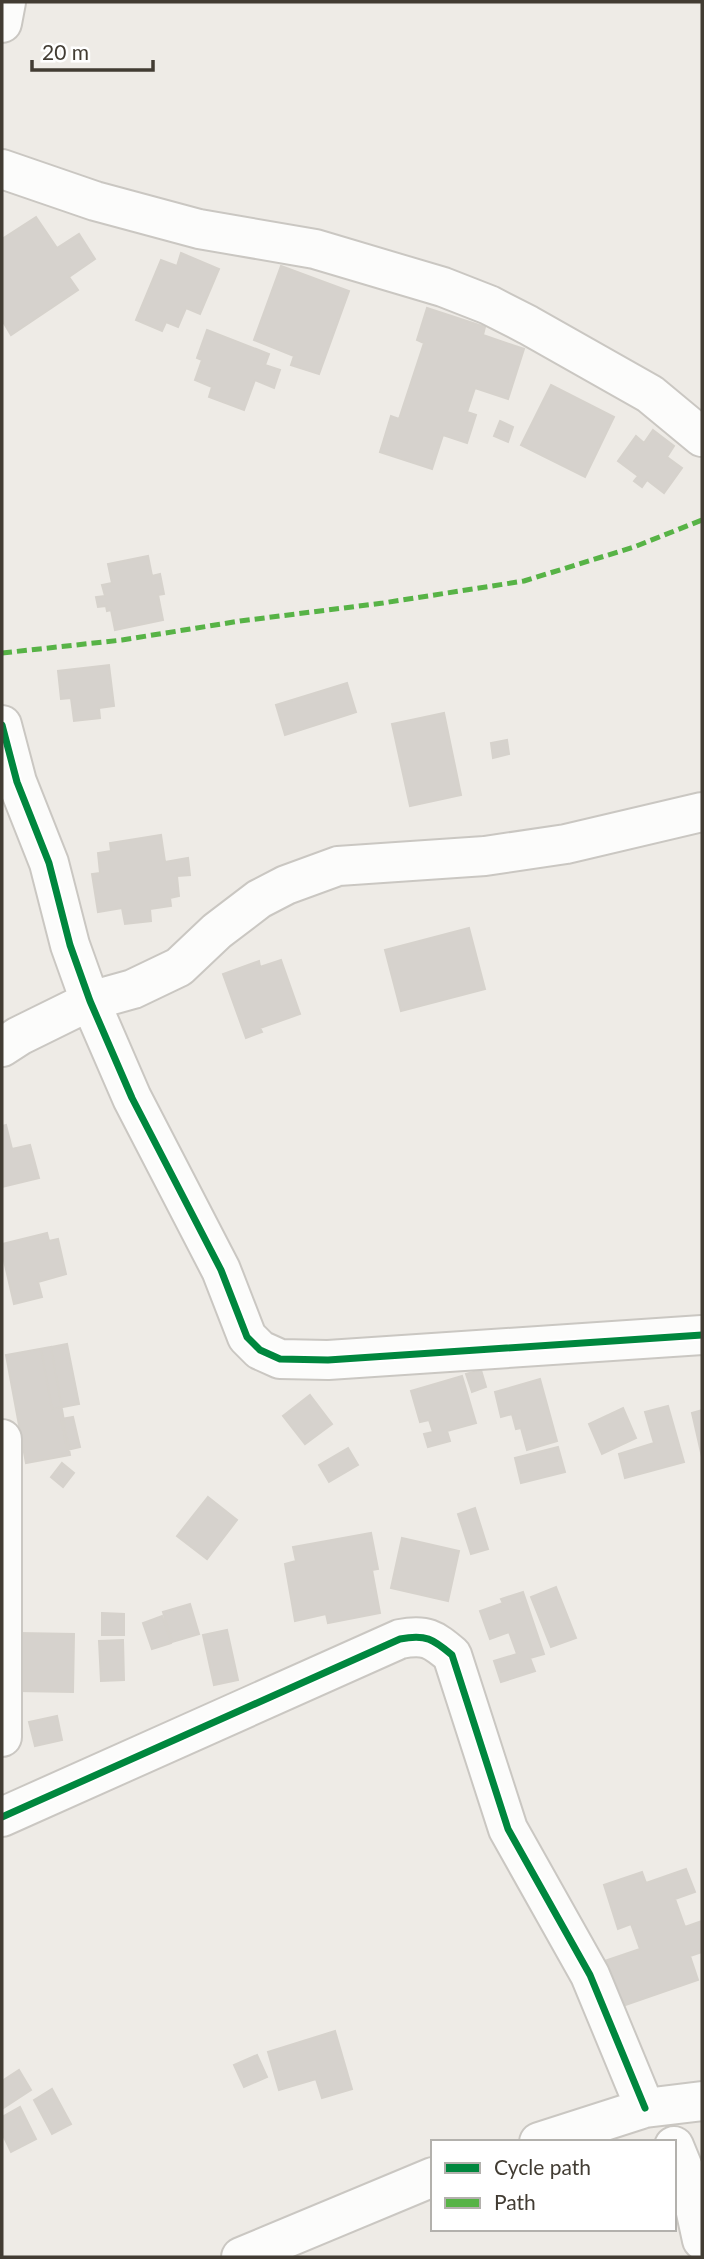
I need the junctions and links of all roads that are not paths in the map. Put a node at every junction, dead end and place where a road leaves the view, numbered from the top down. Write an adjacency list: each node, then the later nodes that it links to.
1 (6, 2): 2 (street)
2 (2, 23)
3 (2, 169): 4 (street)
4 (702, 437)
5 (2, 725): 7 (street)
6 (702, 812): 7 (street)
7 (90, 1001): 8 (street); 9 (street)
8 (2, 1047)
9 (702, 1335)
10 (2, 1439): 11 (street)
11 (2, 1737)
12 (2, 1817): 14 (street)
13 (702, 2101): 14 (street)
14 (652, 2107): 15 (street); 16 (street)
15 (545, 2140)
16 (671, 2140)
17 (676, 2151): 19 (street)
18 (431, 2178): 20 (street)
19 (702, 2240)
20 (242, 2257)

